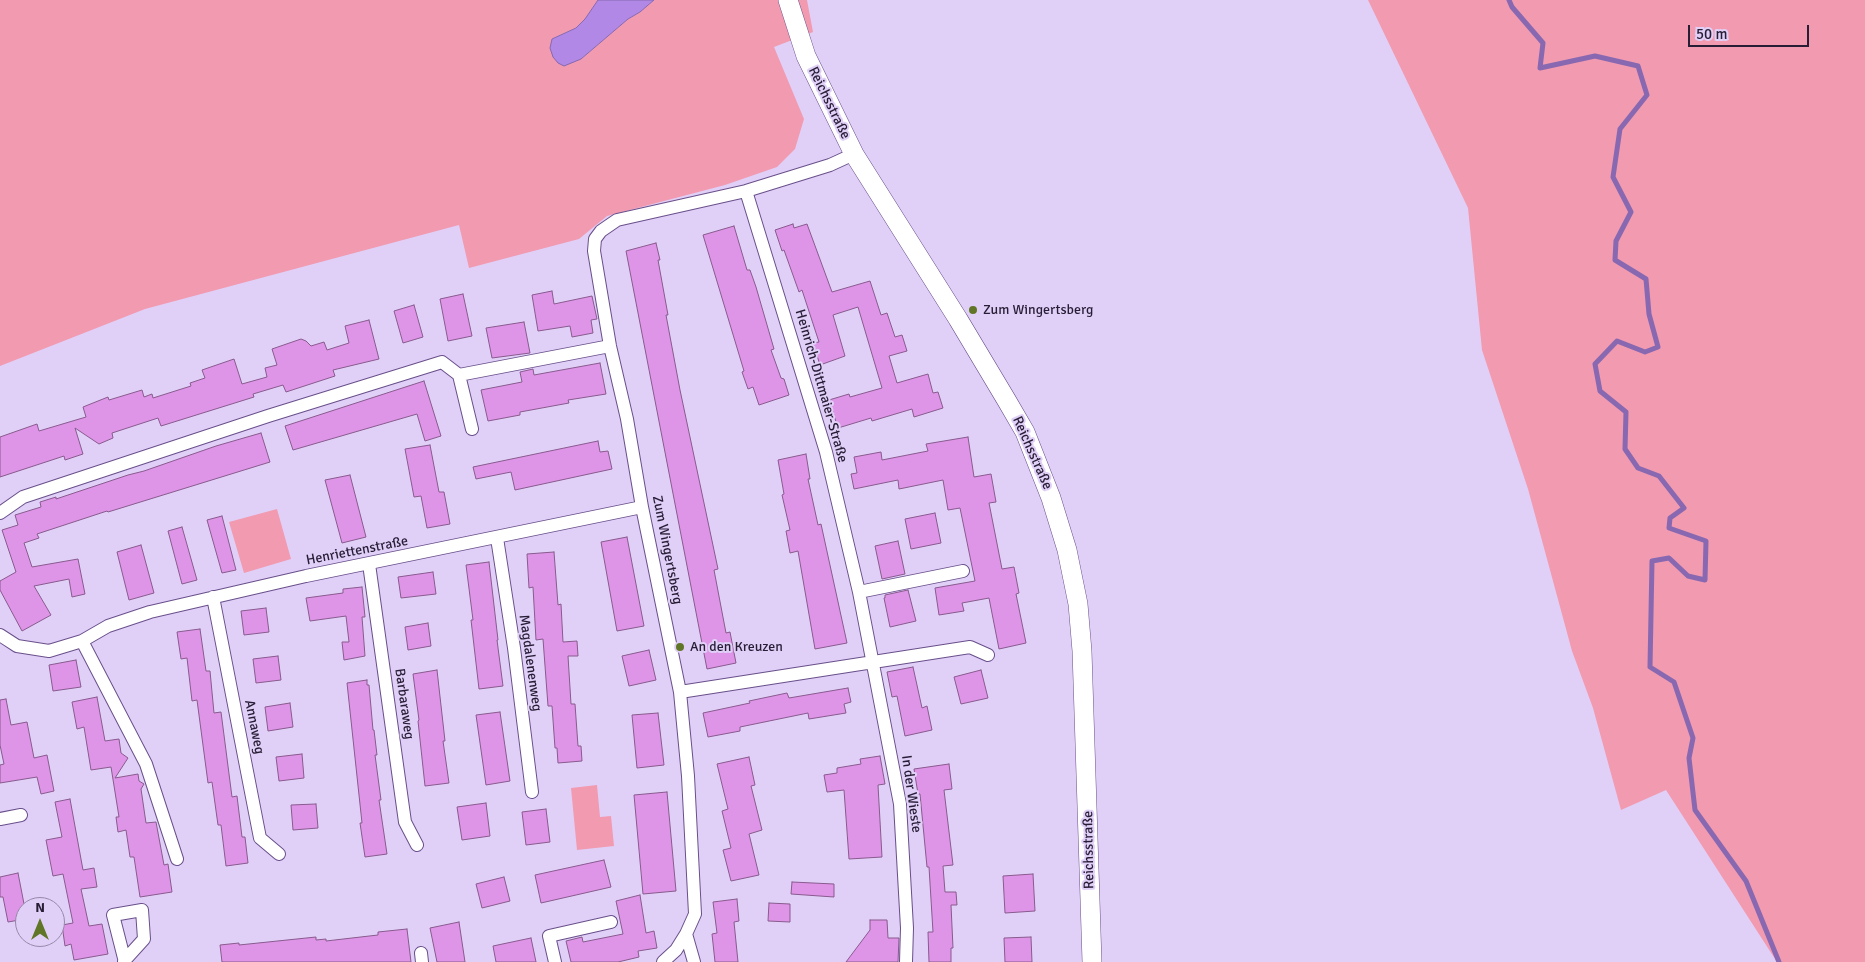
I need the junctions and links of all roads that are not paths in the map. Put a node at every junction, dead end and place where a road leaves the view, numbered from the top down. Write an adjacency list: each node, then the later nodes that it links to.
1 (788, 0): 2 (main road, Reichsstraße)
2 (854, 154): 3 (street, Zum Wingertsberg); 31 (main road, Reichsstraße)
3 (746, 191): 4 (street, Zum Wingertsberg); 12 (street, Heinrich-Dittmaier-Straße)
4 (610, 346): 5 (street); 7 (street, Zum Wingertsberg)
5 (459, 375): 6 (street); 8 (street)
6 (472, 429)
7 (642, 507): 9 (street, Henriettenstraße); 18 (street, Zum Wingertsberg)
8 (0, 513)
9 (497, 538): 10 (street, Henriettenstraße); 19 (street, Magdalenenweg)
10 (369, 564): 13 (street, Henriettenstraße); 22 (street, Barbaraweg)
11 (963, 572): 12 (street)
12 (859, 592): 17 (street, Heinrich-Dittmaier-Straße)
13 (213, 597): 15 (street, Henriettenstraße); 23 (street, Annaweg)
14 (0, 635): 15 (street, Henriettenstraße)
15 (82, 641): 24 (street)
16 (988, 655): 17 (street)
17 (872, 662): 18 (street); 30 (street, In der Wieste)
18 (680, 692): 26 (street, Zum Wingertsberg)
19 (532, 792)
20 (21, 815): 21 (street)
21 (0, 819)
22 (417, 845)
23 (279, 854)
24 (177, 859)
25 (611, 922): 27 (street)
26 (686, 934): 28 (street, Zum Wingertsberg); 29 (street)
27 (555, 962)
28 (663, 962)
29 (694, 962)
30 (906, 962)
31 (1092, 962)

